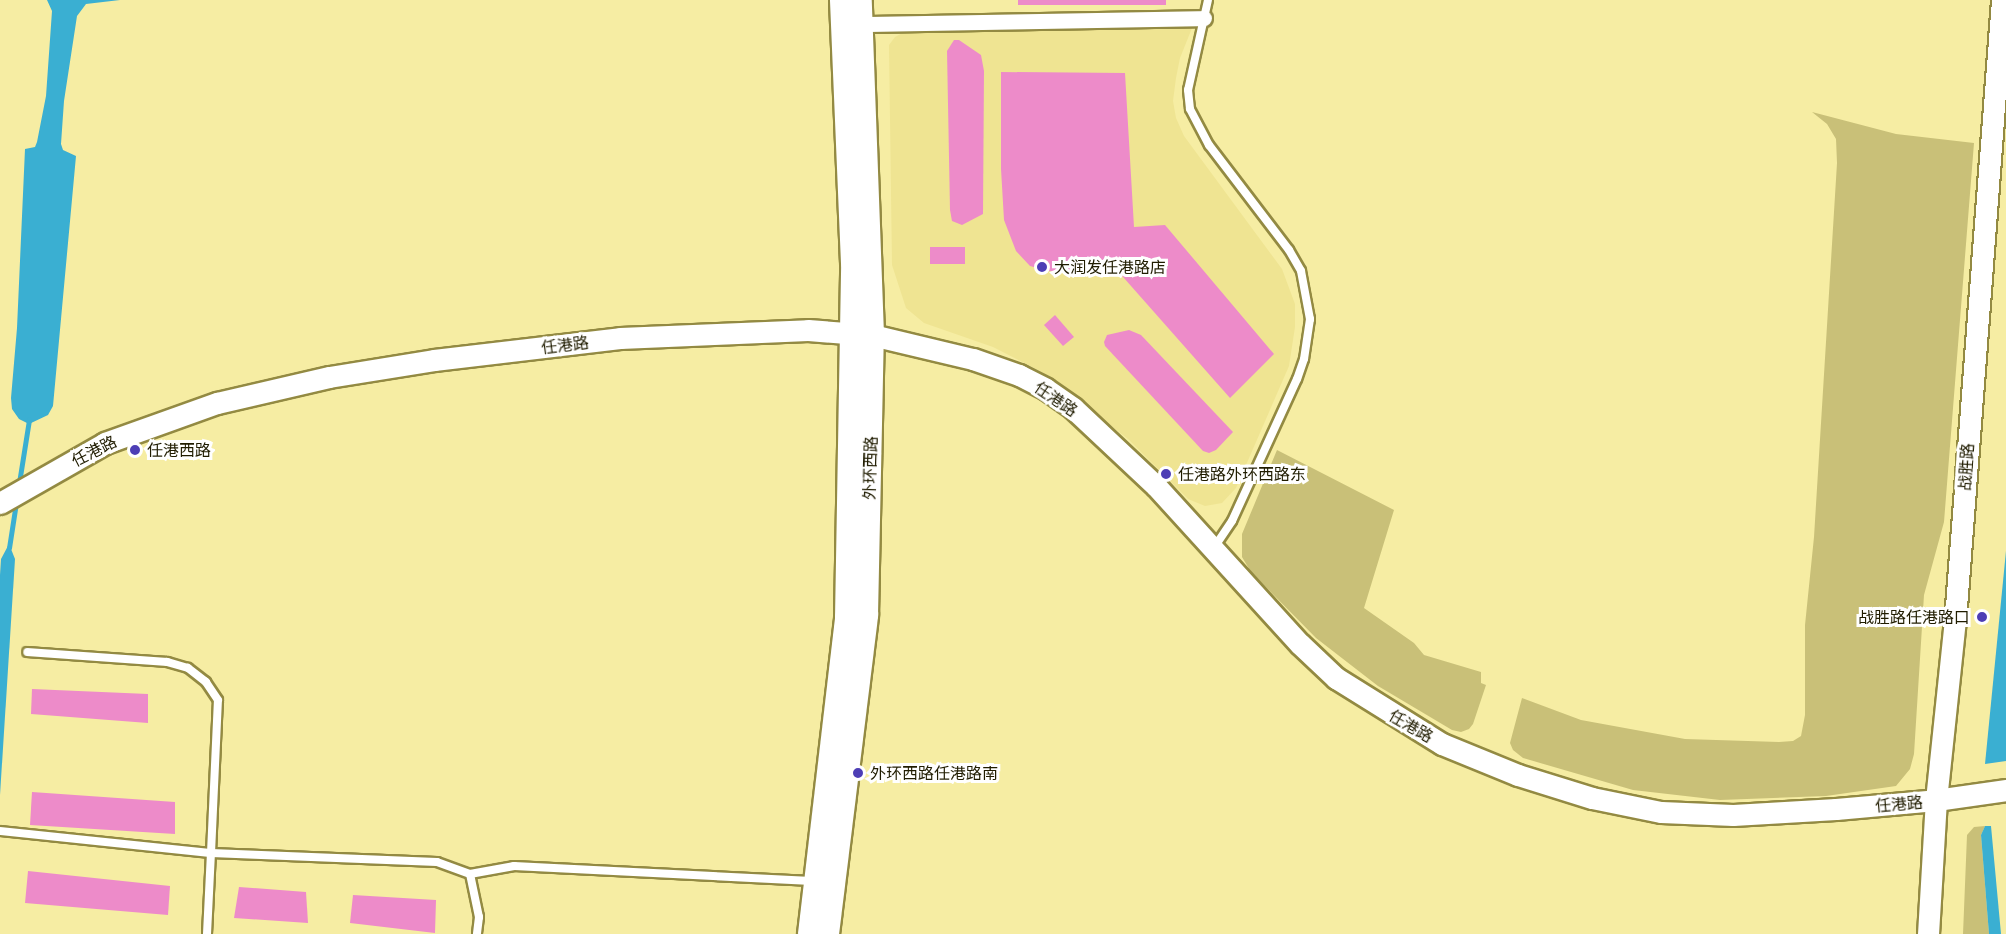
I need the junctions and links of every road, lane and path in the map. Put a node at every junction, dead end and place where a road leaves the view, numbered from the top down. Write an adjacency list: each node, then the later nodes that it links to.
1 (842, 0): 7 (main road, 外环西路)
2 (860, 0): 6 (main road, 外环西路)
3 (1208, 0): 5 (lane)
4 (2003, 13): 12 (street, 战胜路)
5 (1204, 18): 6 (street); 9 (lane)
6 (861, 24): 7 (main road, 外环西路)
7 (862, 334): 8 (street, 任港路); 9 (street, 任港路); 16 (main road, 外环西路); 20 (main road, 外环西路)
8 (0, 504)
9 (1214, 550): 12 (street, 任港路)
10 (27, 652): 14 (lane)
11 (2006, 790): 12 (street, 任港路)
12 (1936, 800): 21 (street, 战胜路)
13 (0, 831): 14 (lane)
14 (212, 853): 15 (lane); 17 (lane)
15 (470, 874): 16 (lane); 18 (lane)
16 (815, 882): 19 (main road, 外环西路)
17 (207, 934)
18 (477, 934)
19 (810, 934)
20 (827, 934)
21 (1928, 934)

